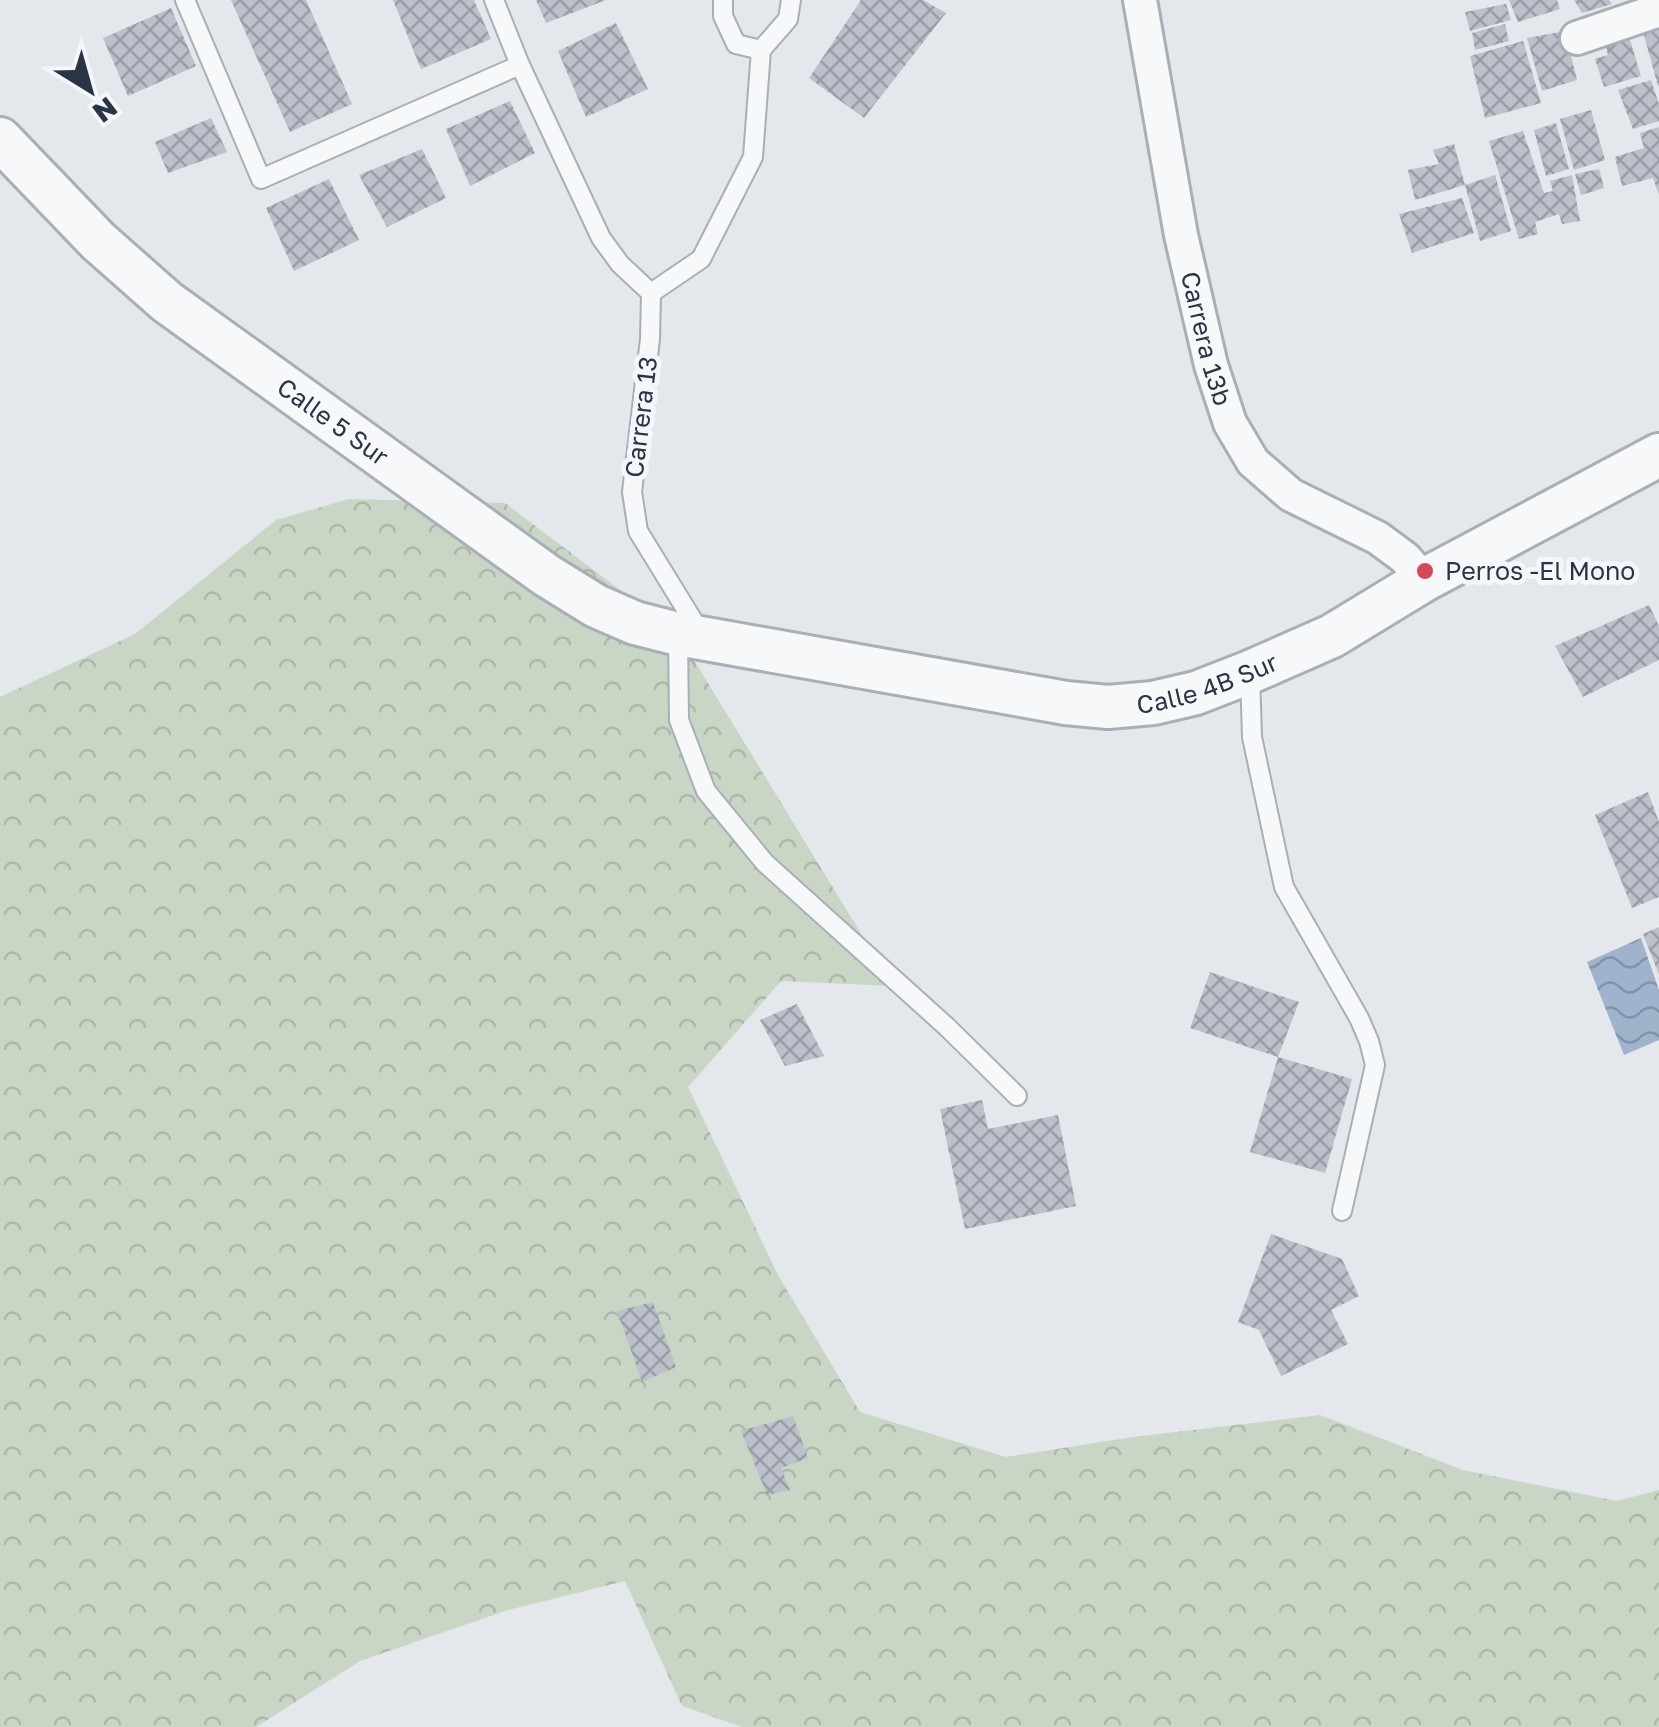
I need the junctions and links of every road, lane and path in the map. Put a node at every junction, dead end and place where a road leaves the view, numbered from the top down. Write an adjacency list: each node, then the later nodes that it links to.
1 (185, 0): 9 (lane)
2 (494, 0): 9 (lane)
3 (723, 0): 8 (lane)
4 (791, 0): 8 (lane)
5 (1140, 0): 13 (street, Carrera 13b)
6 (1659, 10): 7 (street)
7 (1577, 38)
8 (761, 50): 11 (lane)
9 (520, 65): 11 (lane)
10 (0, 139): 14 (street, Calle 5 Sur)
11 (650, 293): 14 (lane, Carrera 13)
12 (1659, 456): 13 (street, Calle 4B Sur)
13 (1424, 580): 15 (street, Calle 4B Sur)
14 (692, 638): 15 (street, Calle 4B Sur); 16 (lane)
15 (1250, 672): 17 (lane)
16 (1017, 1096)
17 (1342, 1211)

